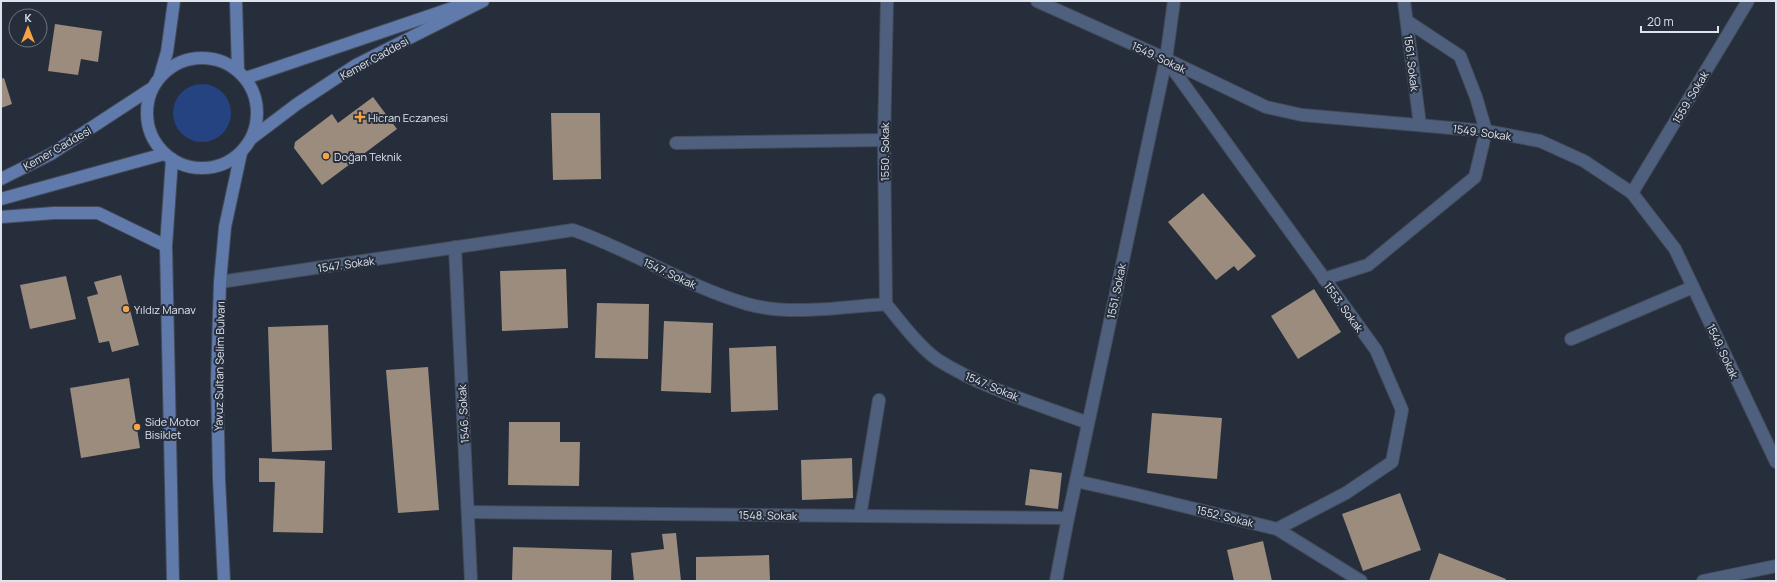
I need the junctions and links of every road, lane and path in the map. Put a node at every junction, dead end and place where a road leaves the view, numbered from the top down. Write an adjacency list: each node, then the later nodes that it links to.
1 (174, 1): 13 (main road)
2 (236, 1): 12 (main road)
3 (473, 1): 12 (main road, Kemer Caddesi)
4 (483, 1): 17 (main road, Kemer Caddesi)
5 (887, 1): 18 (street, 1550. Sokak)
6 (1037, 1): 11 (street, 1549. Sokak)
7 (1174, 1): 11 (street, 1551. Sokak)
8 (1404, 1): 10 (street, 1561. Sokak)
9 (1748, 1): 23 (street, 1559. Sokak)
10 (1407, 21): 15 (street, 1561. Sokak); 16 (street)
11 (1166, 59): 15 (street, 1549. Sokak); 28 (street, 1553. Sokak); 34 (street, 1551. Sokak)
12 (242, 74): 13 (main road); 17 (main road)
13 (160, 76): 14 (main road)
14 (152, 88): 21 (main road); 22 (main road, Kemer Caddesi)
15 (1420, 125): 16 (street, 1549. Sokak)
16 (1486, 132): 23 (street, 1549. Sokak); 28 (street)
17 (251, 139): 20 (main road)
18 (884, 140): 19 (street); 31 (street, 1550. Sokak)
19 (676, 144)
20 (241, 153): 21 (main road); 29 (main road, Yavuz Sultan Selim Bulvarı)
21 (168, 156): 24 (main road); 26 (main road)
22 (1, 179)
23 (1632, 193): 30 (street, 1549. Sokak)
24 (1, 199)
25 (1, 217): 26 (main road)
26 (166, 246): 42 (main road)
27 (455, 247): 29 (street, 1547. Sokak); 31 (street, 1547. Sokak); 37 (street, 1546. Sokak)
28 (1324, 280): 40 (street, 1553. Sokak)
29 (220, 282): 43 (main road, Yavuz Sultan Selim Bulvarı)
30 (1693, 287): 32 (street); 35 (street, 1549. Sokak)
31 (886, 304): 34 (street, 1547. Sokak)
32 (1571, 339)
33 (878, 400): 38 (street)
34 (1088, 423): 36 (street, 1551. Sokak)
35 (1776, 462)
36 (1076, 481): 39 (street, 1551. Sokak); 40 (street, 1552. Sokak)
37 (468, 512): 38 (street, 1548. Sokak); 44 (street, 1546. Sokak)
38 (860, 516): 39 (street, 1548. Sokak)
39 (1068, 518): 45 (street, 1551. Sokak)
40 (1277, 529): 46 (street, 1552. Sokak)
41 (1776, 566): 47 (street)
42 (173, 581)
43 (224, 581)
44 (471, 581)
45 (1056, 581)
46 (1361, 581)
47 (1703, 581)

